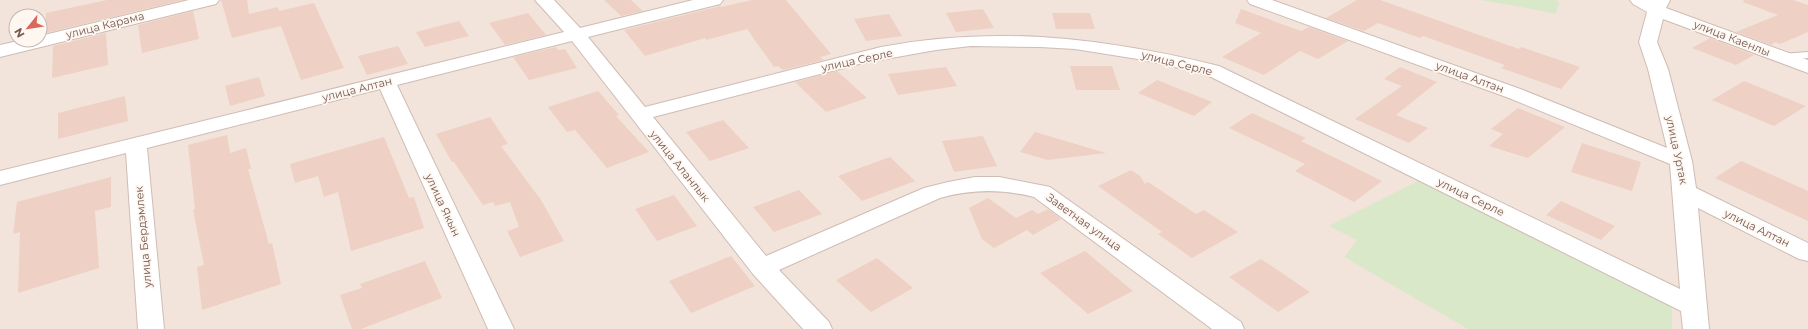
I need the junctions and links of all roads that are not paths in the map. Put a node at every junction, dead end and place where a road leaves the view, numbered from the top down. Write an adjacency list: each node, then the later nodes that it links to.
1 (210, 0): 7 (street, улица Карама)
2 (544, 0): 6 (street, улица Аланлык)
3 (714, 0): 6 (street, улица Алтан)
4 (1256, 0): 14 (street, улица Алтан)
5 (1652, 3): 9 (street, улица Каенлы); 14 (street, улица Уртак)
6 (576, 34): 11 (street, улица Алтан); 12 (street, улица Аланлык)
7 (0, 51)
8 (1808, 55): 9 (lane)
9 (1782, 57): 10 (street, улица Каенлы)
10 (1808, 67)
11 (386, 82): 13 (street, улица Алтан); 21 (street, улица Якын)
12 (639, 115): 18 (street, улица Аланлык); 19 (street, улица Серле)
13 (136, 144): 15 (street, улица Алтан); 20 (street, улица Бердэмлек)
14 (1681, 161): 16 (street, улица Уртак)
15 (0, 178)
16 (1685, 192): 17 (street, улица Алтан); 19 (street, улица Уртак)
17 (1808, 253)
18 (762, 268): 22 (street, улица Аланлык); 23 (street, Заветная улица)
19 (1698, 322)
20 (151, 329)
21 (501, 329)
22 (819, 329)
23 (1231, 329)

